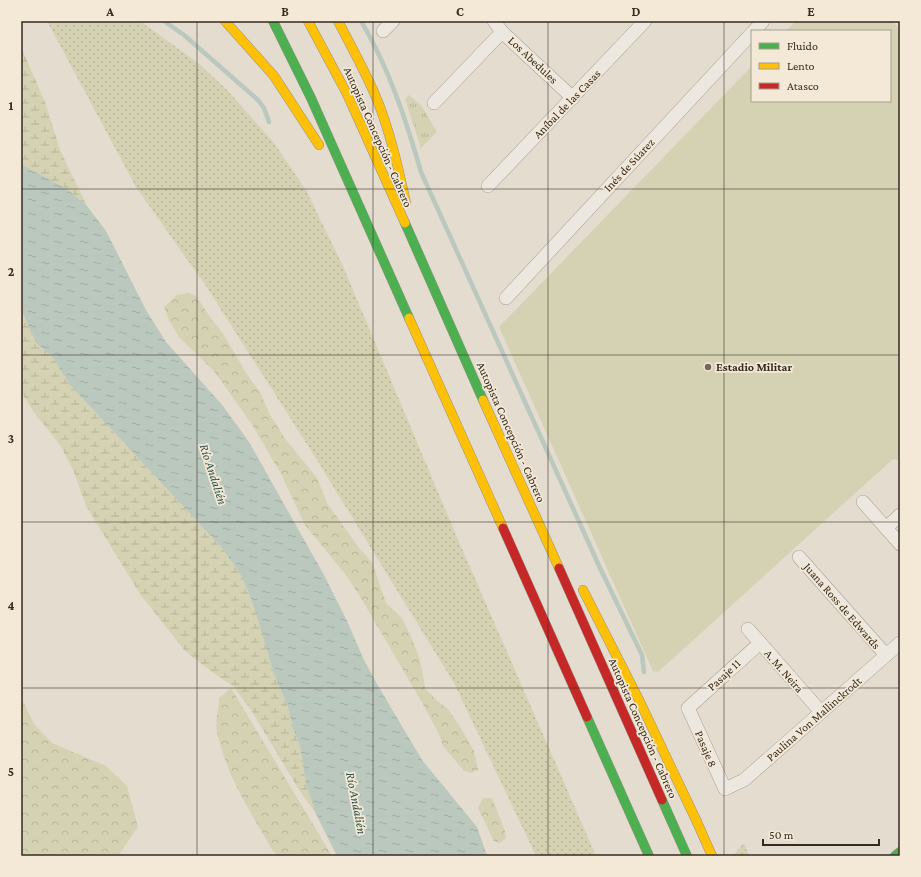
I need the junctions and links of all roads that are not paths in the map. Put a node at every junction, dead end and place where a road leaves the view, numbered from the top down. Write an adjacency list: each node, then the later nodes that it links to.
1 (225, 21): 16 (main road)
2 (274, 21): 16 (main road)
3 (308, 21): 17 (main road, Autopista Concepción - Cabrero)
4 (338, 21): 17 (main road)
5 (393, 21): 10 (street)
6 (494, 21): 11 (street, Los Abedules)
7 (645, 21): 13 (street, Aníbal de las Casas)
8 (763, 21): 9 (street, Inés de Súarez)
9 (755, 30)
10 (383, 31)
11 (502, 32): 13 (street, Los Abedules); 14 (street)
12 (751, 34): 18 (street, Inés de Súarez)
13 (573, 98): 15 (street, Aníbal de las Casas)
14 (434, 103)
15 (488, 186)
16 (359, 209): 35 (main road)
17 (422, 264): 19 (main road, Autopista Concepción - Cabrero)
18 (506, 298)
19 (517, 476): 24 (main road); 36 (main road, Autopista Concepción - Cabrero)
20 (862, 502): 22 (street)
21 (900, 515): 22 (street)
22 (886, 528): 23 (street)
23 (900, 544)
24 (560, 546)
25 (799, 557): 30 (street, Juana Ross de Edwards)
26 (579, 581): 37 (main road)
27 (748, 629): 28 (street, A. M. Neira)
28 (760, 643): 31 (street, Pasaje 11); 32 (street, A. M. Neira)
29 (900, 643): 30 (street, Paulina Von Mallinckrodt)
30 (886, 655): 32 (street, Paulina Von Mallinckrodt)
31 (688, 708): 33 (street, Pasaje 8)
32 (821, 712): 33 (street, Paulina Von Mallinckrodt)
33 (724, 789)
34 (900, 852): 38 (main road)
35 (649, 856)
36 (687, 856)
37 (712, 856)
38 (895, 856)

